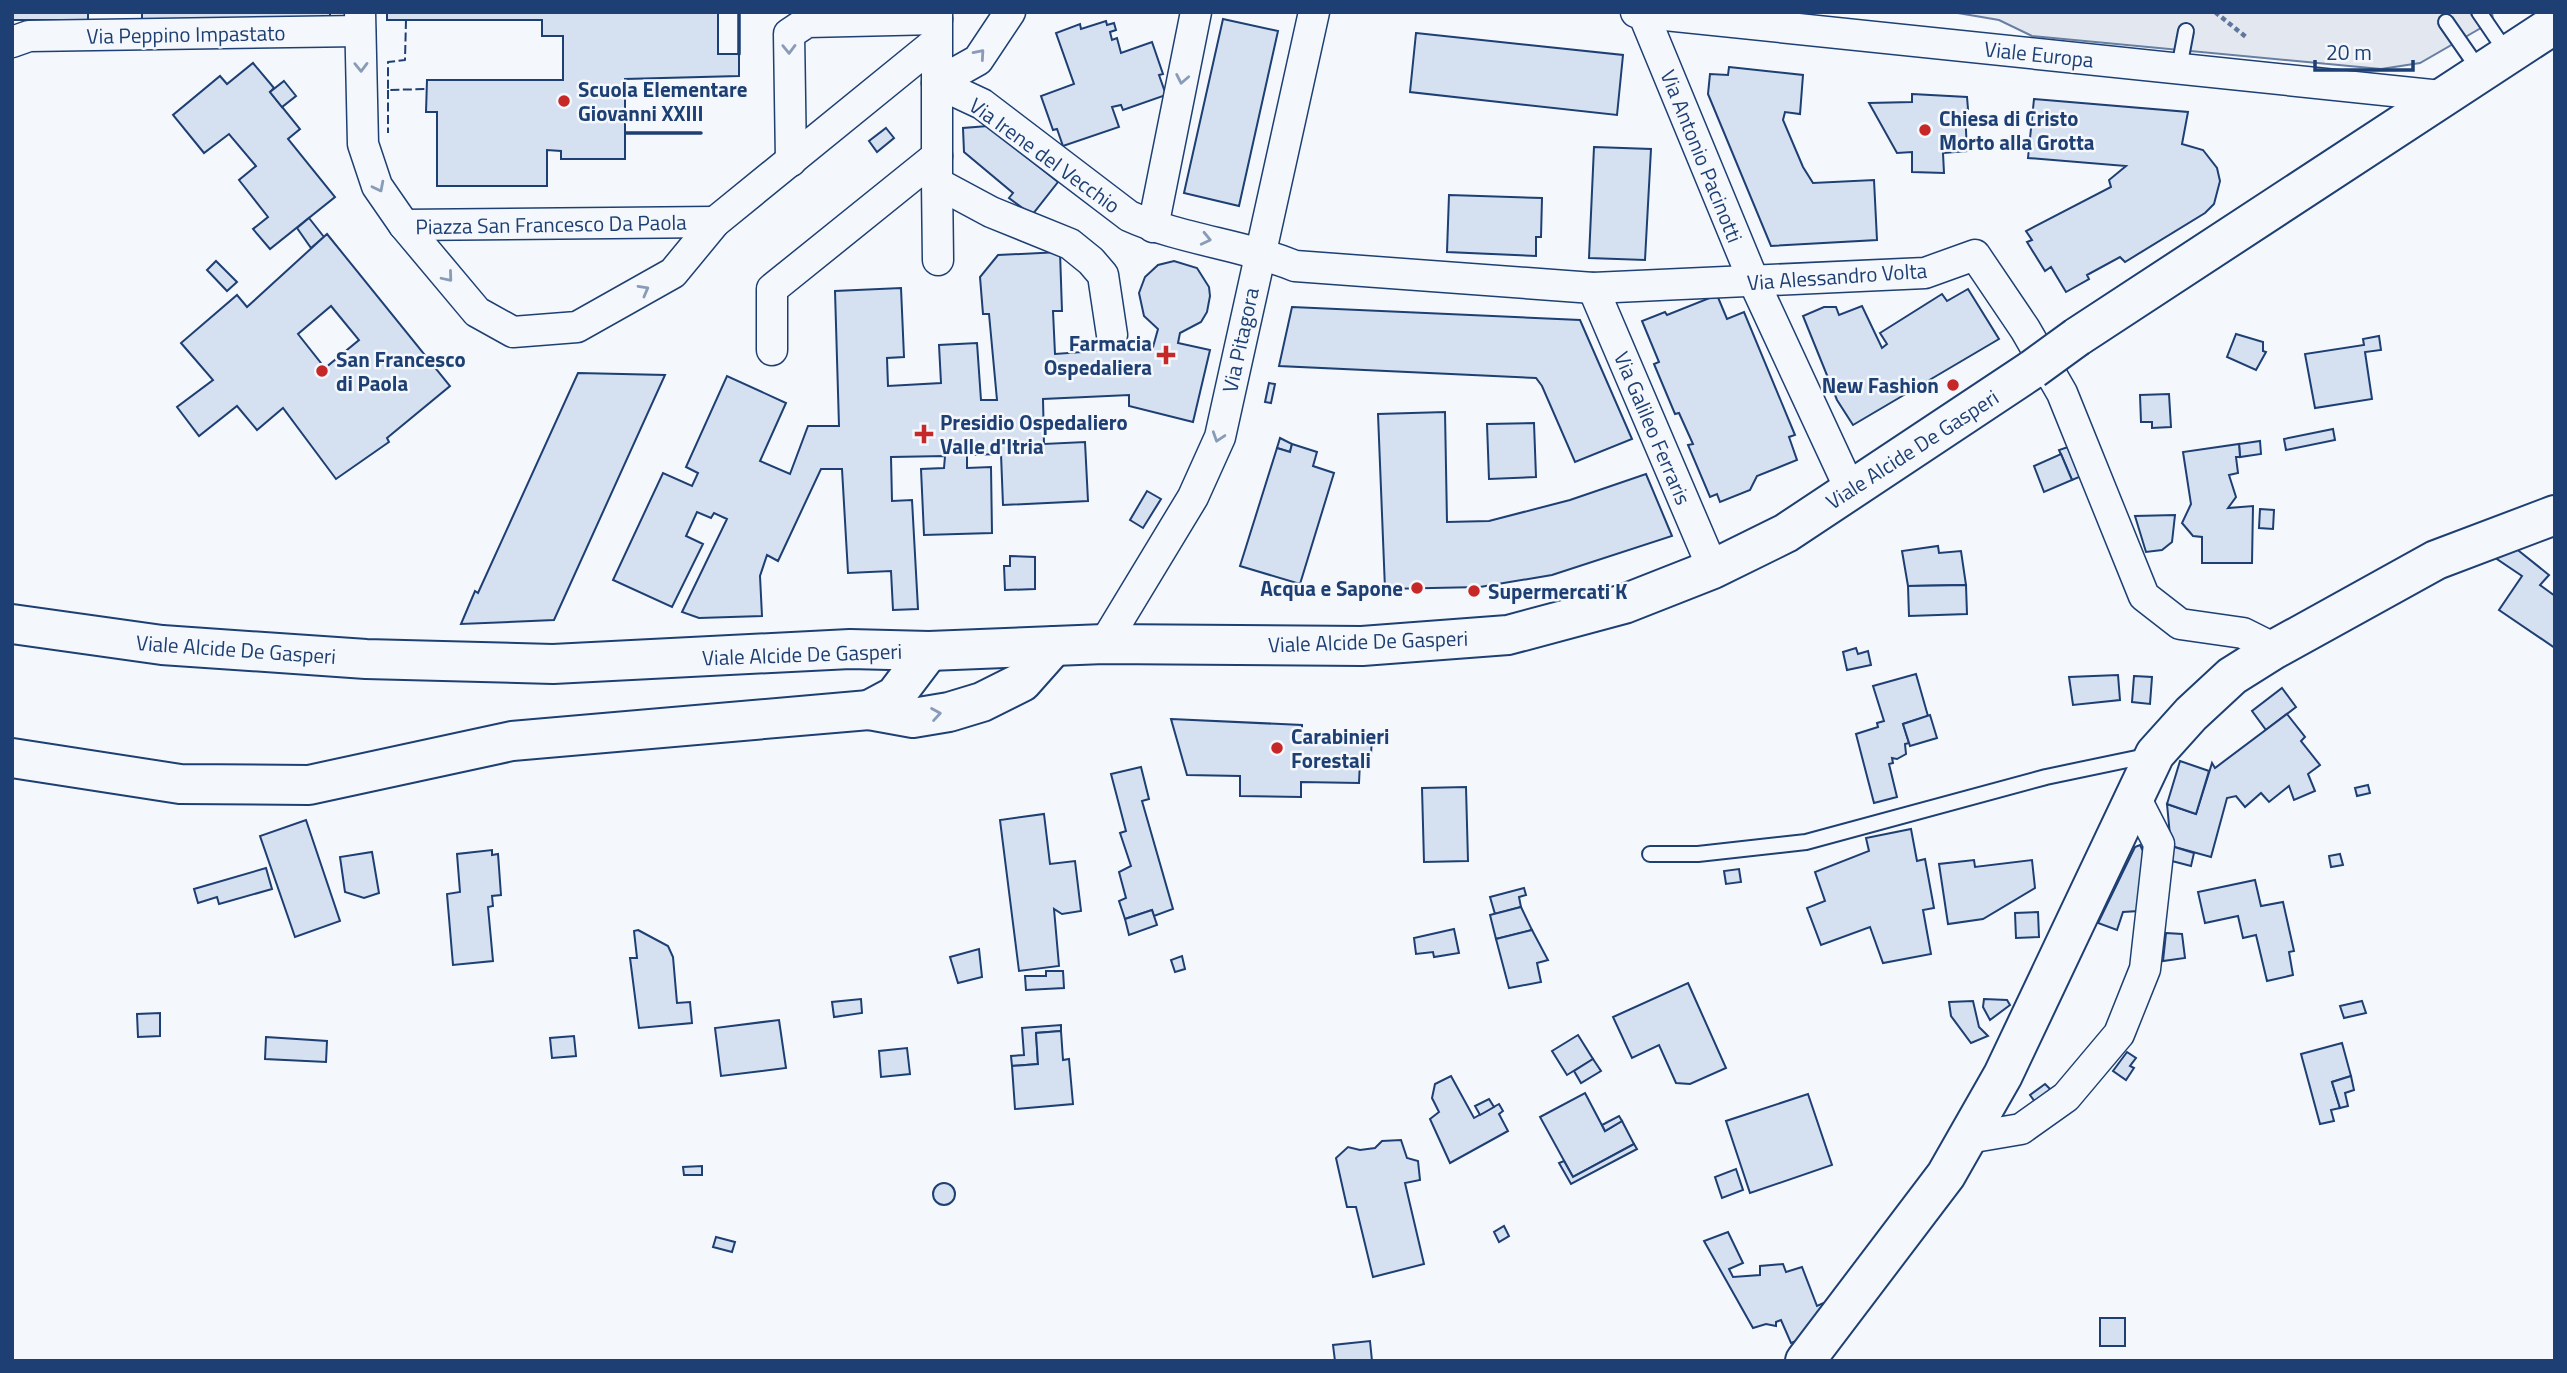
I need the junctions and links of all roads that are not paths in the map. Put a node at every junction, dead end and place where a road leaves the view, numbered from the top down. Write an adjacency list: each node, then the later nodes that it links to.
1 (1010, 12): 15 (street, Via Irene del Vecchio, one-way to 1)
2 (1195, 12): 21 (street, one-way to 21)
3 (1314, 12): 22 (street, Via Pitagora)
4 (1636, 12): 6 (street, Viale Europa)
5 (2479, 12): 13 (lane)
6 (1643, 13): 14 (street, Viale Europa); 24 (street, Via Antonio Pacinotti)
7 (360, 22): 12 (street, Via Peppino Impastato); 20 (street, one-way to 20)
8 (2446, 22): 13 (lane)
9 (2550, 22): 13 (main road, Viale Alcide De Gasperi)
10 (936, 25): 15 (street); 17 (street, Piazza San Francesco Da Paola); 17 (street, one-way to 17)
11 (2186, 31): 14 (lane)
12 (12, 42)
13 (2494, 63): 16 (main road, Viale Alcide De Gasperi)
14 (2179, 68): 16 (street, Viale Europa)
15 (937, 83): 18 (street); 21 (street, Via Irene del Vecchio)
16 (2441, 96): 28 (main road, Viale Alcide De Gasperi, bridge)
17 (791, 161): 19 (street, Piazza San Francesco Da Paola)
18 (937, 169): 23 (street); 26 (street); 27 (street)
19 (715, 222): 20 (street, Piazza San Francesco Da Paola); 20 (street, Piazza San Francesco Da Paola, one-way to 19)
20 (404, 225)
21 (1153, 227): 22 (street, Via Irene del Vecchio, one-way to 22)
22 (1259, 251): 25 (street, Via Alessandro Volta); 32 (street, Via Pitagora, one-way to 32)
23 (939, 260)
24 (1754, 282): 25 (street, Via Alessandro Volta); 28 (street, Via Antonio Pacinotti); 34 (street, Via Alessandro Volta)
25 (1593, 288): 30 (street, Via Galileo Ferraris)
26 (1112, 335)
27 (772, 350)
28 (1850, 489): 30 (main road, Viale Alcide De Gasperi)
29 (2554, 516): 34 (main road)
30 (1713, 569): 32 (main road, Viale Alcide De Gasperi)
31 (12, 624): 35 (main road, Viale Alcide De Gasperi)
32 (1104, 644): 33 (main road, Viale Alcide De Gasperi)
33 (1054, 646): 35 (main road, Viale Alcide De Gasperi); 36 (main road, one-way to 33)
34 (2275, 649): 37 (main road)
35 (929, 651): 36 (main road)
36 (869, 710): 38 (main road)
37 (2155, 754): 39 (main road); 40 (lane)
38 (12, 758)
39 (2136, 799): 41 (main road); 41 (street)
40 (1650, 854)
41 (1968, 1138): 42 (main road)
42 (1829, 1347): 43 (main road)
43 (1805, 1361)

